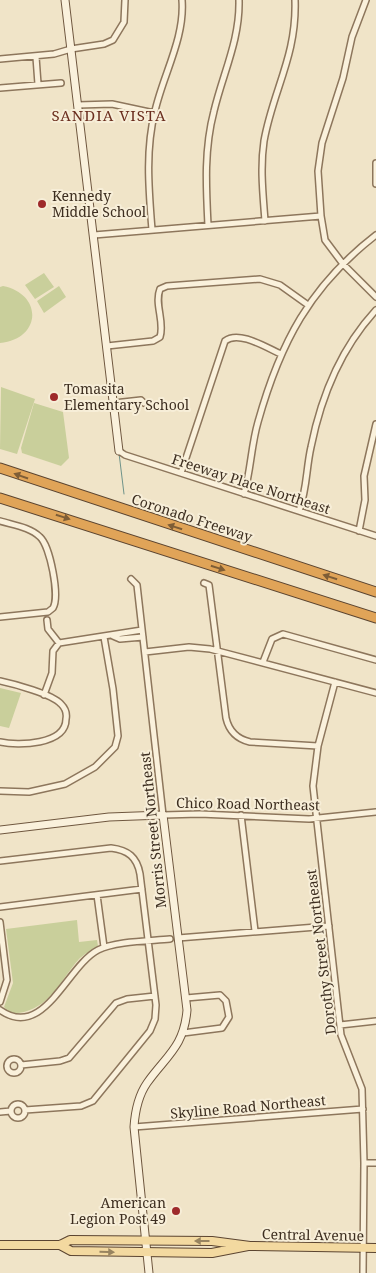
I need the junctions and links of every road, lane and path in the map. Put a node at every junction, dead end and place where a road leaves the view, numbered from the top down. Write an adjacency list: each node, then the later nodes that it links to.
1 (65, 0): 7 (street)
2 (125, 0): 7 (street)
3 (182, 0): 14 (street)
4 (239, 0): 19 (street)
5 (296, 0): 18 (street)
6 (366, 0): 17 (street)
7 (71, 49): 8 (street); 13 (street)
8 (36, 57): 9 (street); 11 (street)
9 (0, 60)
10 (61, 82): 11 (street)
11 (38, 84): 12 (street)
12 (3, 87)
13 (78, 105): 14 (street); 21 (street)
14 (154, 113): 20 (street)
15 (376, 163): 16 (street)
16 (376, 184)
17 (321, 216): 18 (street); 23 (street)
18 (265, 220): 19 (street)
19 (208, 225): 20 (street)
20 (152, 230): 21 (street)
21 (94, 235): 27 (street)
22 (376, 235): 23 (street)
23 (342, 264): 24 (street); 25 (street)
24 (376, 298)
25 (308, 305): 27 (street); 28 (street)
26 (376, 310): 37 (street)
27 (107, 346): 29 (street)
28 (281, 354): 34 (street); 35 (street)
29 (114, 403): 30 (street); 32 (street)
30 (144, 403)
31 (376, 424): 39 (street)
32 (119, 451): 34 (street, Freeway Place Northeast)
33 (0, 468): 43 (highway, Coronado Freeway, one-way to 33)
34 (181, 473): 35 (street, Freeway Place Northeast)
35 (244, 494): 37 (street, Freeway Place Northeast)
36 (0, 498): 45 (highway, one-way to 45)
37 (300, 512): 39 (street, Freeway Place Northeast)
38 (0, 521): 44 (street)
39 (359, 531): 40 (street, Freeway Place Northeast)
40 (376, 536)
41 (131, 579): 47 (street, Morris Street Northeast)
42 (204, 583): 52 (street)
43 (376, 592)
44 (0, 617)
45 (376, 618)
46 (47, 620): 51 (street)
47 (142, 630): 48 (street); 50 (street, Morris Street Northeast)
48 (113, 636): 49 (street); 50 (street)
49 (104, 637): 51 (street); 62 (street)
50 (143, 637): 53 (street, Morris Street Northeast)
51 (59, 643): 59 (street)
52 (217, 650): 53 (street); 55 (street); 61 (street)
53 (145, 652): 64 (street, Morris Street Northeast)
54 (376, 660): 55 (street)
55 (263, 662): 57 (street)
56 (0, 680): 59 (street)
57 (335, 682): 58 (street); 61 (street, Dorothy Street Northeast)
58 (376, 693)
59 (44, 695): 60 (street)
60 (0, 742)
61 (318, 746): 66 (street, Dorothy Street Northeast)
62 (0, 791)
63 (376, 812): 66 (street, Chico Road Northeast)
64 (163, 815): 65 (street, Chico Road Northeast); 67 (street, Chico Road Northeast); 75 (street, Morris Street Northeast)
65 (240, 816): 66 (street, Chico Road Northeast); 74 (street)
66 (316, 819): 73 (street, Dorothy Street Northeast)
67 (0, 830)
68 (0, 861): 69 (street)
69 (142, 889): 70 (street); 77 (street)
70 (97, 895): 71 (street); 78 (street)
71 (0, 907)
72 (0, 922): 79 (street)
73 (329, 926): 74 (street); 85 (street, Dorothy Street Northeast)
74 (255, 931): 75 (street)
75 (178, 938): 81 (street, Morris Street Northeast)
76 (170, 939): 77 (street)
77 (148, 941): 78 (street); 80 (street)
78 (104, 947): 83 (street)
79 (2, 953): 82 (street)
80 (155, 996): 87 (street); 91 (street)
81 (186, 998): 86 (street, Morris Street Northeast); 86 (street)
82 (0, 1002)
83 (0, 1010)
84 (376, 1021): 85 (street)
85 (340, 1025): 90 (street, Dorothy Street Northeast)
86 (184, 1033): 94 (street, Morris Street Northeast)
87 (21, 1065): 88 (street); 88 (street)
88 (7, 1066): 89 (street)
89 (0, 1067)
90 (363, 1109): 94 (street, Skyline Road Northeast); 95 (street, Dorothy Street Northeast)
91 (25, 1110): 92 (street); 92 (street)
92 (11, 1111): 93 (street)
93 (0, 1112)
94 (134, 1127): 97 (street, Morris Street Northeast)
95 (364, 1162): 96 (street); 101 (street, Dorothy Street Northeast)
96 (376, 1162)
97 (146, 1241): 99 (main road); 100 (main road, one-way to 97); 103 (street, Morris Street Northeast)
98 (0, 1245): 99 (main road)
99 (60, 1245): 103 (main road, one-way to 103)
100 (250, 1246): 101 (main road, Central Avenue); 103 (main road)
101 (363, 1248): 102 (main road, Central Avenue); 105 (street, Dorothy Street Northeast)
102 (376, 1248)
103 (147, 1252): 104 (street, Morris Street Northeast)
104 (150, 1273)
105 (363, 1273)

